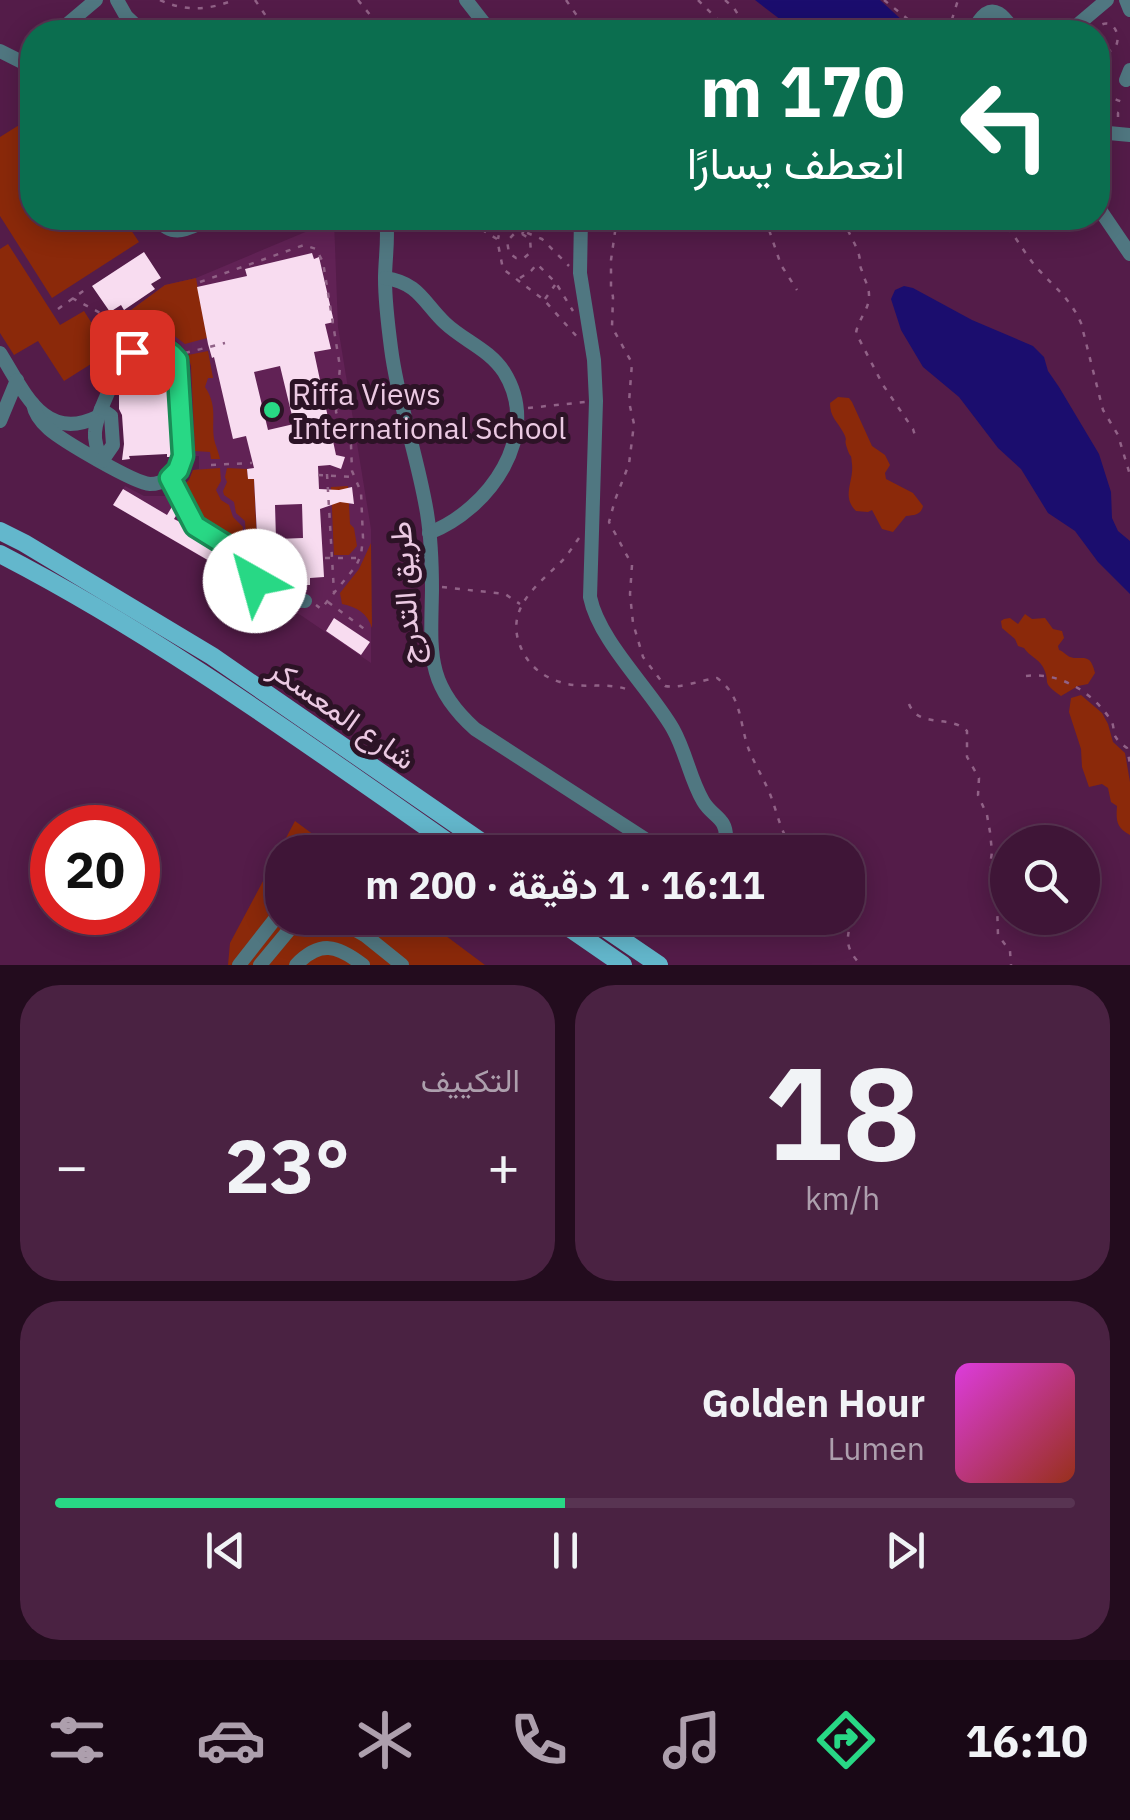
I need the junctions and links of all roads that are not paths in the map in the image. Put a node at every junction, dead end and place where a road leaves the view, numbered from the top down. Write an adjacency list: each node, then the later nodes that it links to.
1 (96, 0): 6 (street)
2 (466, 0): 7 (street)
3 (1107, 0): 10 (street)
4 (1126, 0): 5 (street)
5 (1130, 10)
6 (72, 20)
7 (482, 20)
8 (980, 20): 9 (street)
9 (1007, 20)
10 (1083, 20)
11 (1110, 224): 14 (street)
12 (387, 230): 15 (street, طريق التدرج)
13 (581, 230): 30 (street)
14 (1130, 254)
15 (385, 278): 24 (street, طريق التدرج); 24 (street)
16 (0, 353): 17 (street)
17 (17, 380): 18 (street); 20 (street)
18 (34, 404): 19 (street); 21 (street)
19 (99, 413): 21 (street); 22 (street)
20 (0, 421)
21 (102, 461): 22 (street)
22 (170, 478): 26 (street)
23 (0, 531): 28 (main road, شارع المعسكر)
24 (429, 533): 29 (street, طريق التدرج)
25 (0, 554): 27 (main road, شارع المعسكر)
26 (305, 601)
27 (438, 835)
28 (471, 835)
29 (639, 835)
30 (726, 835)
31 (265, 932): 36 (street)
32 (285, 935): 37 (street)
33 (364, 935): 40 (street)
34 (580, 935): 41 (main road)
35 (615, 935): 42 (main road)
36 (239, 965)
37 (260, 965)
38 (296, 965): 39 (street)
39 (363, 965)
40 (402, 965)
41 (623, 965)
42 (659, 965)

